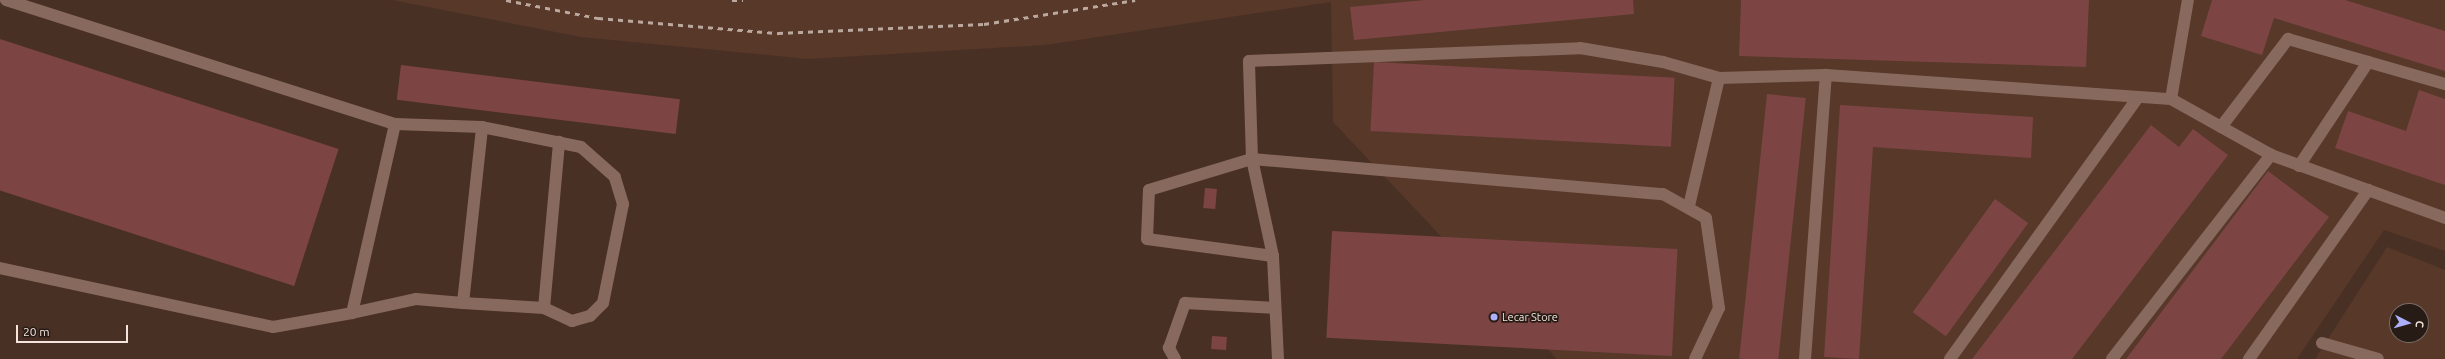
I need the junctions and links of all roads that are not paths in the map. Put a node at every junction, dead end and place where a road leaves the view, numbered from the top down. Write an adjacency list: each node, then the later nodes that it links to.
1 (6, 0): 9 (lane)
2 (2188, 0): 8 (lane)
3 (2368, 62): 6 (lane); 11 (lane); 15 (lane)
4 (1826, 75): 5 (lane); 7 (lane); 29 (lane)
5 (1719, 78): 14 (lane); 17 (lane)
6 (2445, 84)
7 (2138, 97): 8 (lane); 30 (lane)
8 (2171, 99): 11 (lane)
9 (395, 124): 10 (lane); 24 (lane)
10 (482, 127): 12 (lane); 21 (lane)
11 (2221, 127): 13 (lane)
12 (560, 142): 22 (lane); 22 (lane)
13 (2271, 155): 15 (lane); 31 (lane)
14 (1252, 159): 17 (lane); 19 (lane); 19 (lane)
15 (2299, 166): 16 (lane)
16 (2368, 190): 18 (lane); 32 (lane)
17 (1689, 206): 28 (lane)
18 (2445, 218)
19 (1273, 256): 23 (lane)
20 (0, 268): 24 (lane)
21 (463, 303): 22 (lane); 24 (lane)
22 (544, 308)
23 (1275, 308): 26 (lane); 27 (lane)
24 (352, 313)
25 (2322, 343): 33 (lane)
26 (1175, 359)
27 (1278, 359)
28 (1695, 359)
29 (1804, 359)
30 (1950, 359)
31 (2112, 359)
32 (2249, 359)
33 (2378, 359)

